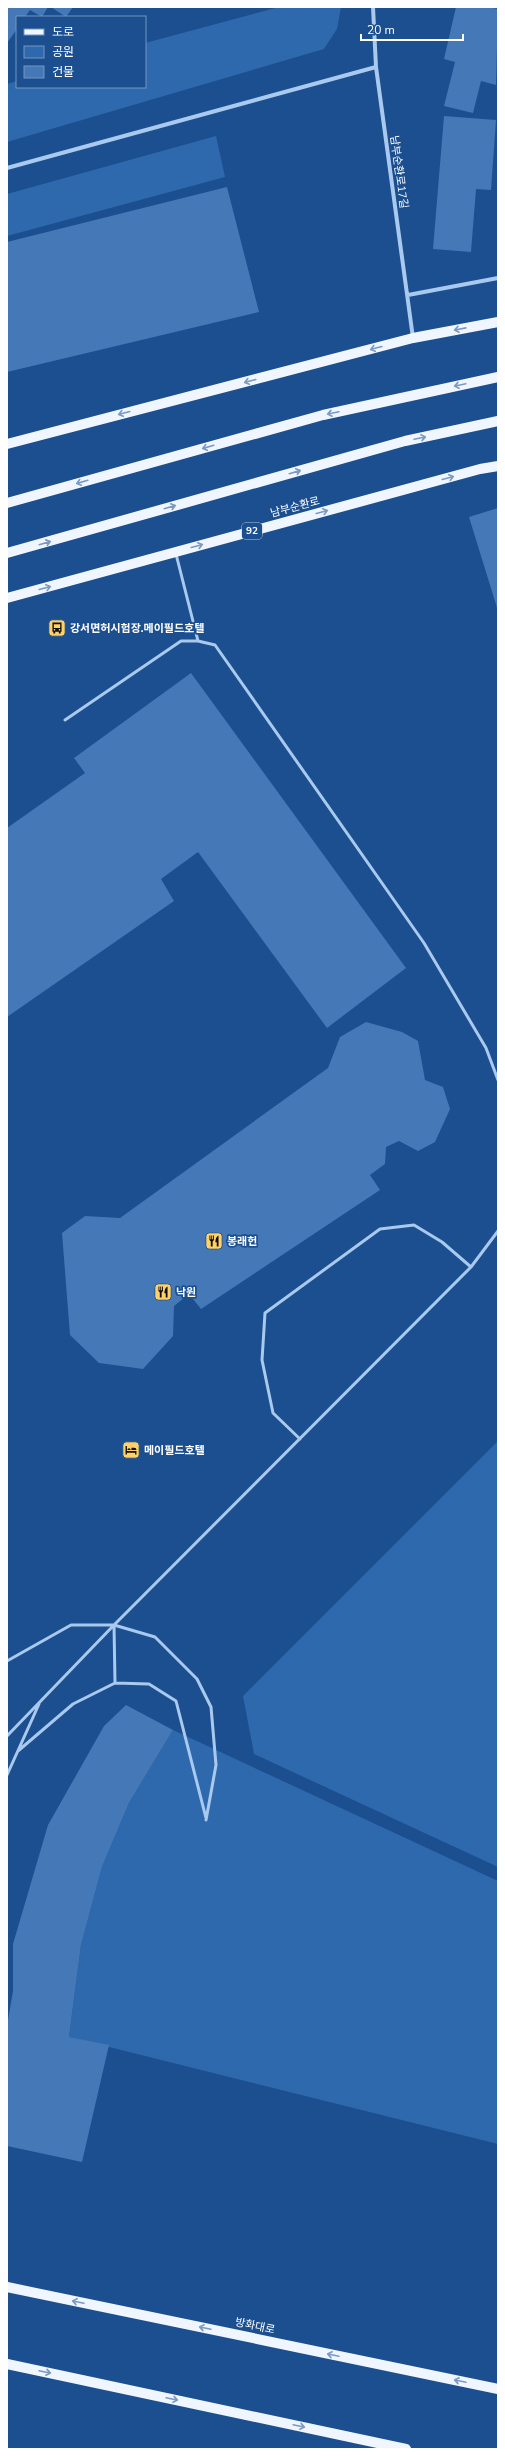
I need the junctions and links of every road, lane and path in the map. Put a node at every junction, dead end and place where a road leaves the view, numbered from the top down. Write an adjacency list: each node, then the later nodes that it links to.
1 (373, 7): 2 (street, 남부순환로17길)
2 (376, 67): 3 (street); 5 (street, 남부순환로17길)
3 (7, 168)
4 (498, 278): 5 (street)
5 (408, 295): 7 (street, 남부순환로17길)
6 (498, 322): 7 (main road, one-way to 7)
7 (413, 338): 10 (main road, one-way to 10)
8 (498, 377): 12 (main road, one-way to 12)
9 (498, 421): 14 (main road, one-way to 9)
10 (7, 444)
11 (498, 466): 13 (main road, 남부순환로 / 92, one-way to 11)
12 (7, 503)
13 (175, 552): 15 (main road, 남부순환로 / 92, one-way to 13); 16 (lane)
14 (7, 553)
15 (7, 598)
16 (198, 641): 17 (lane); 18 (lane)
17 (65, 720)
18 (498, 1080)
19 (498, 1231): 20 (lane)
20 (471, 1267): 21 (lane); 21 (lane)
21 (300, 1439): 22 (lane)
22 (114, 1625): 23 (lane); 24 (lane); 24 (lane); 25 (lane)
23 (7, 1661)
24 (115, 1683): 27 (lane)
25 (40, 1702): 26 (lane); 27 (lane)
26 (7, 1736)
27 (18, 1750): 28 (lane)
28 (7, 1775)
29 (7, 2287): 31 (main road, 방화대로, one-way to 29)
30 (7, 2364): 32 (main road, one-way to 32)
31 (498, 2389)
32 (406, 2449)

